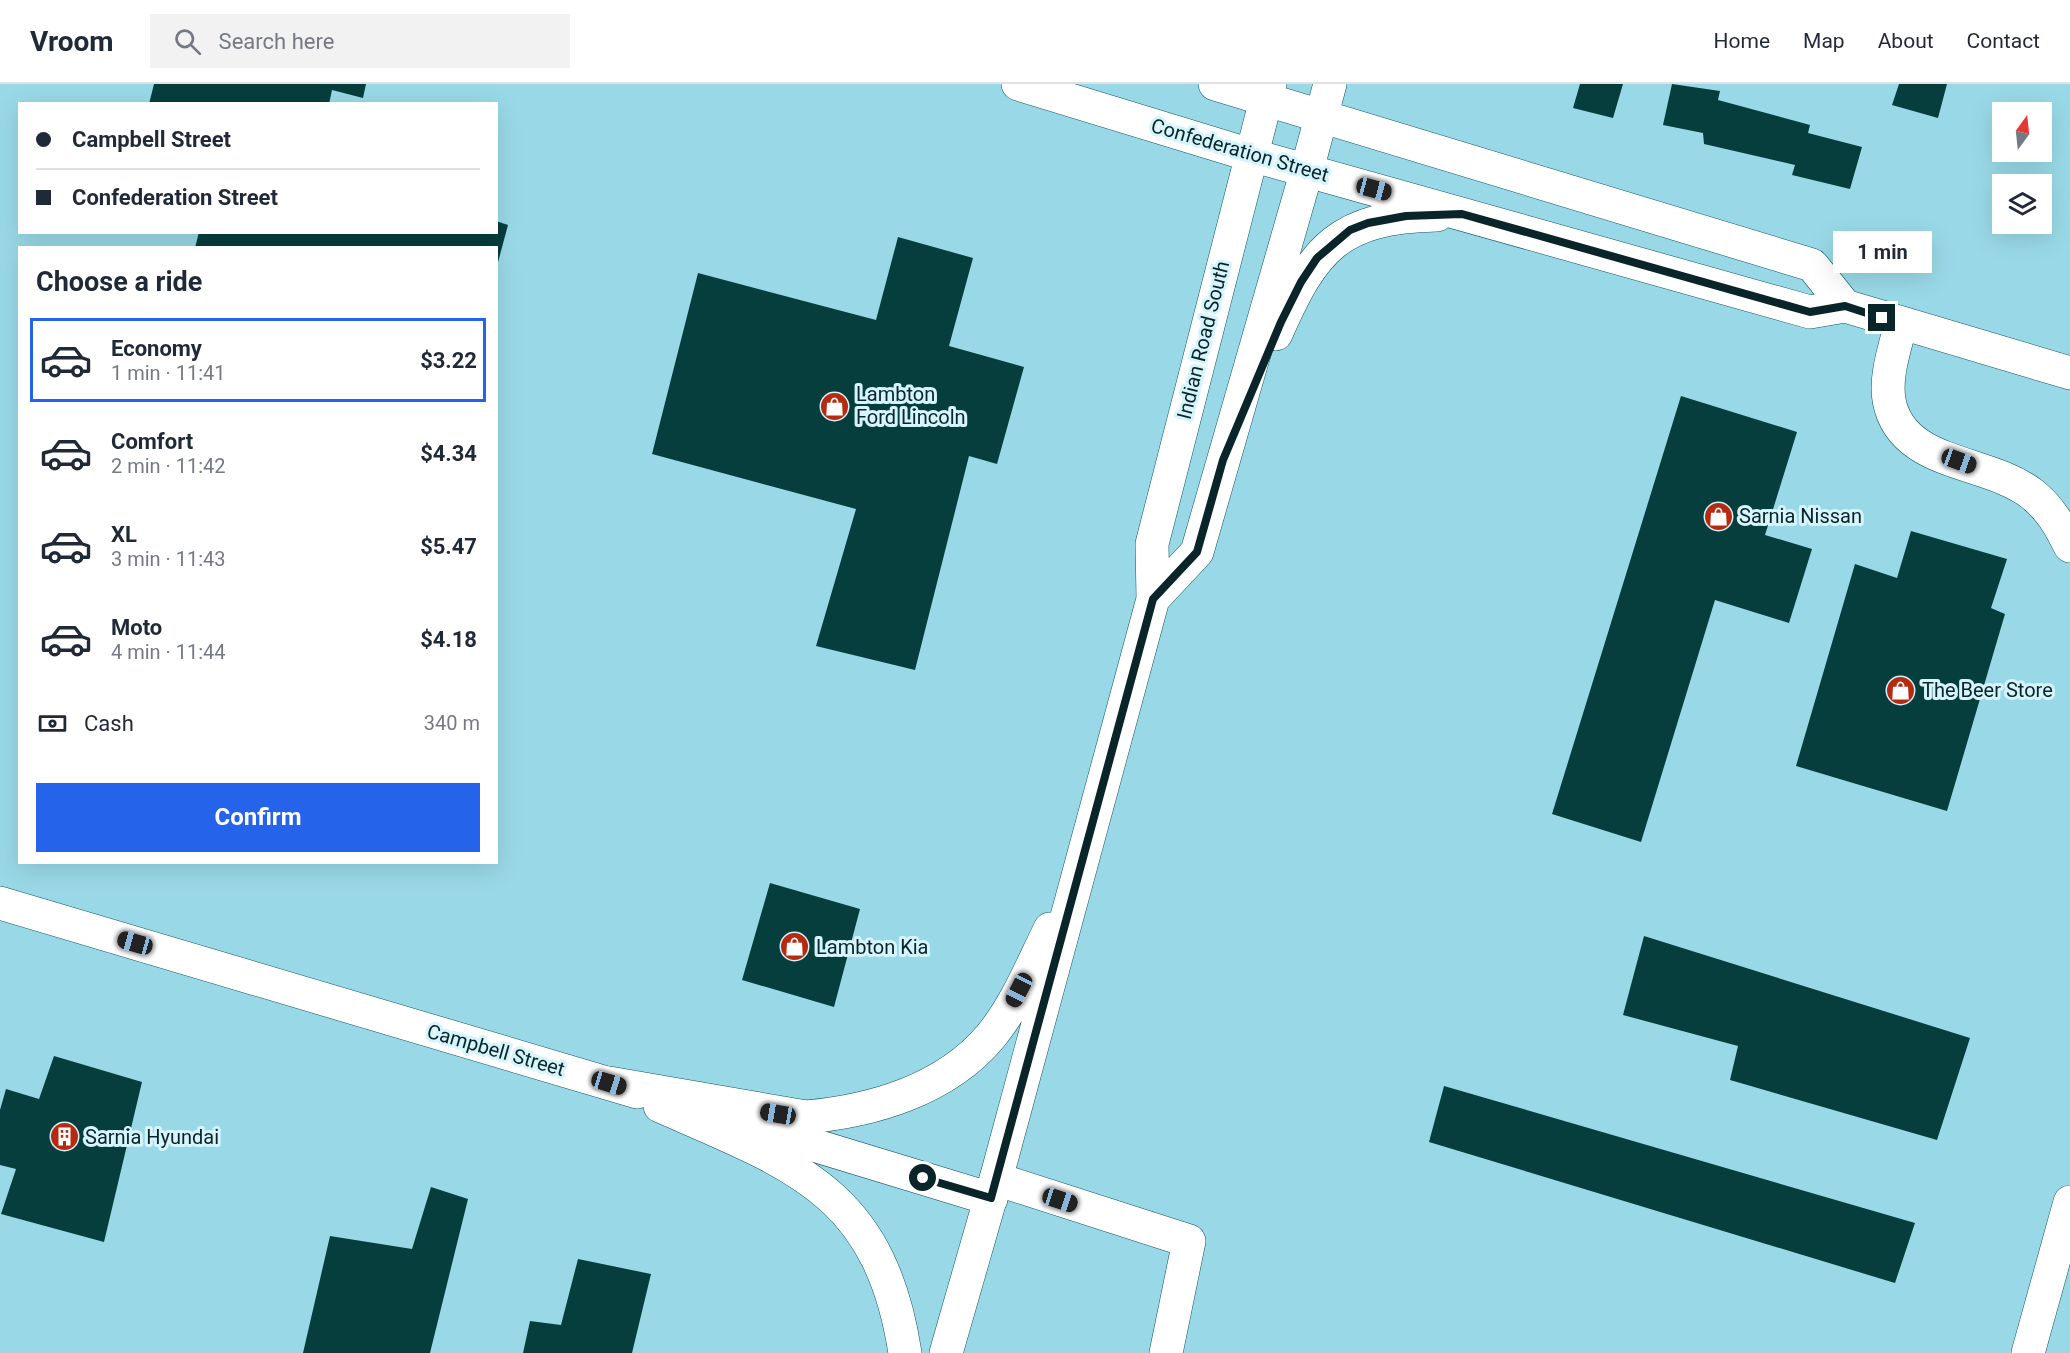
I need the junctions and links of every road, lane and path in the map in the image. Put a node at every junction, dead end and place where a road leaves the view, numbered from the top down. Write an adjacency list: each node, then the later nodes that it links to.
1 (1018, 84): 5 (main road, Confederation Street)
2 (1215, 84): 3 (main road)
3 (1267, 92): 4 (main road); 5 (main road, Indian Road South)
4 (1326, 99): 6 (main road, Indian Road South); 8 (main road)
5 (1251, 155): 6 (main road, Confederation Street); 13 (main road, Indian Road South)
6 (1308, 170): 7 (main road, Confederation Street); 11 (main road, Indian Road South)
7 (1462, 214): 8 (main road, Confederation Street); 11 (main road)
8 (1845, 306): 9 (main road, Confederation Street)
9 (1901, 323): 10 (main road, Confederation Street); 12 (main road)
10 (2070, 373)
11 (1223, 460): 13 (main road, Indian Road South)
12 (2070, 546)
13 (1153, 599): 14 (main road, Indian Road South)
14 (1083, 863): 16 (main road); 17 (main road, Indian Road South)
15 (0, 903): 16 (main road, Campbell Street)
16 (609, 1083): 17 (main road, Campbell Street); 19 (main road)
17 (993, 1189): 20 (main road, Indian Road South); 21 (main road, Campbell Street)
18 (2070, 1202): 22 (main road)
19 (905, 1353)
20 (946, 1353)
21 (1166, 1353)
22 (2028, 1353)

